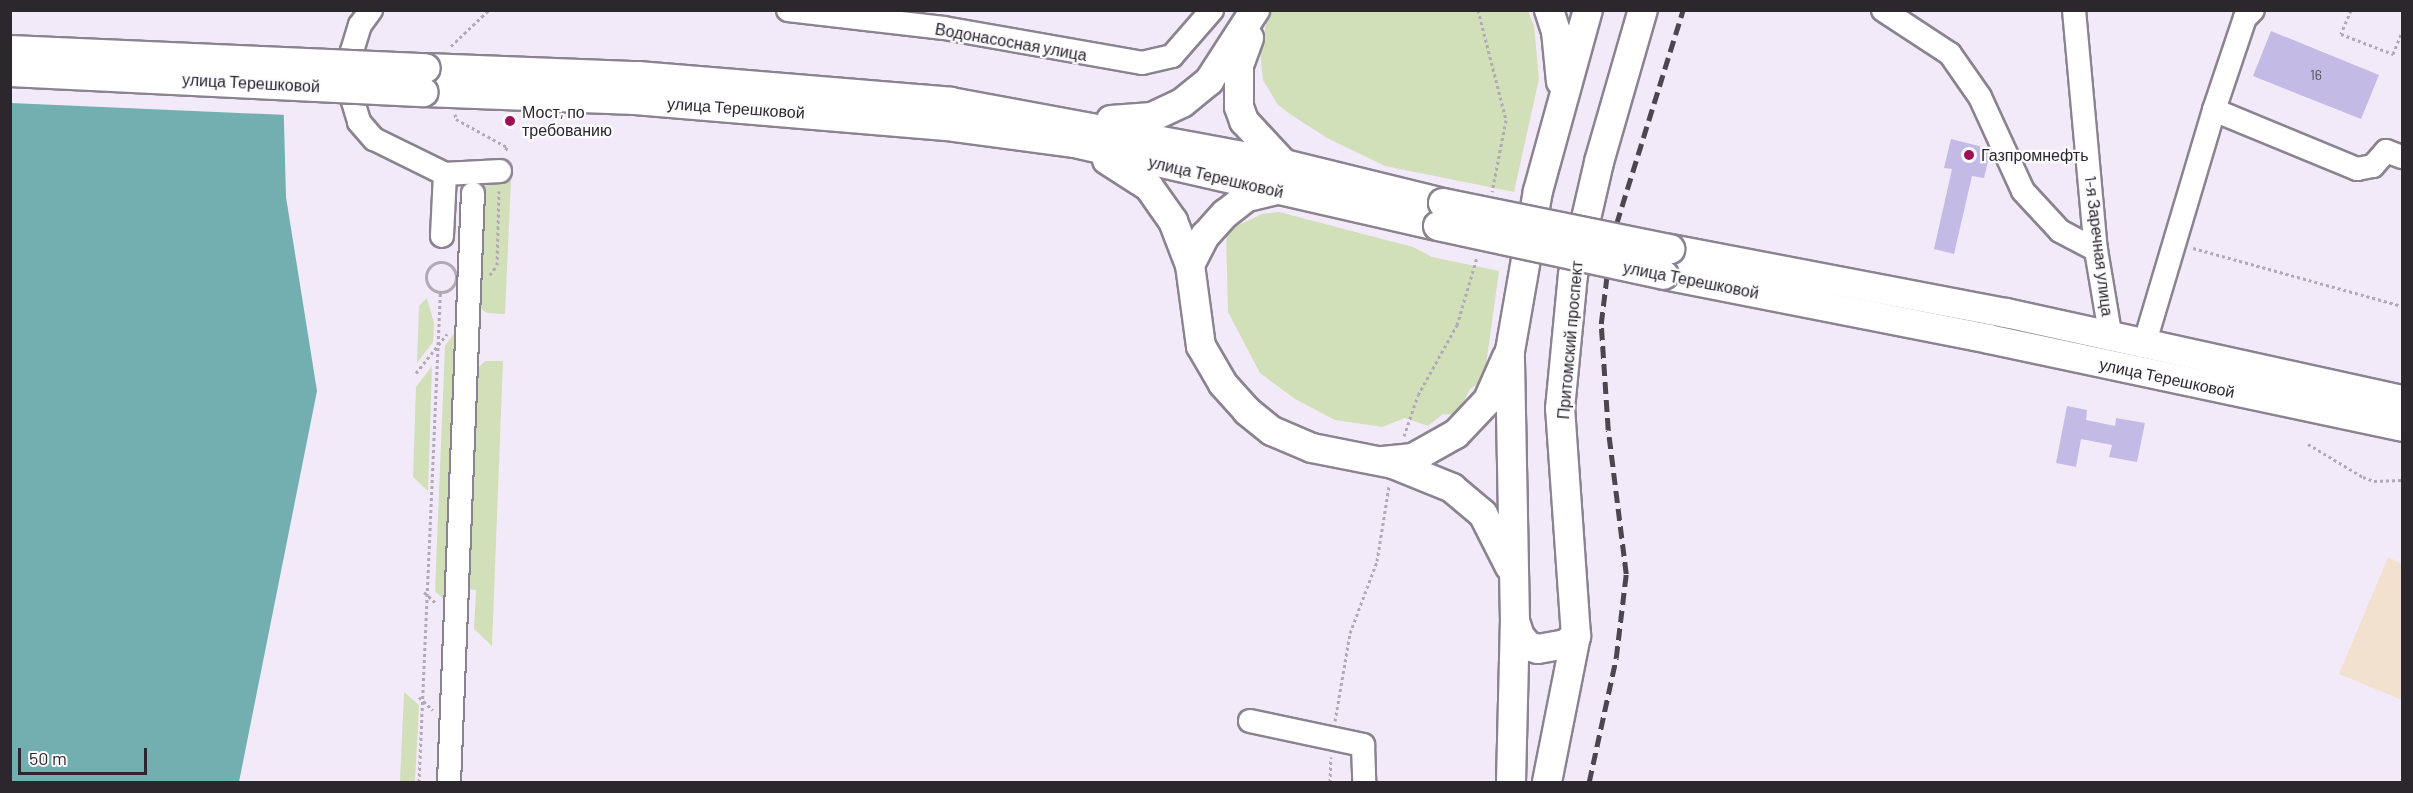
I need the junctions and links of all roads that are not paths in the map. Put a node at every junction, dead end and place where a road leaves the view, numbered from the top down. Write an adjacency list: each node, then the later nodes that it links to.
1 (372, 10): 20 (street)
2 (788, 10): 3 (street, Водонасосная улица)
3 (1212, 10)
4 (1257, 10): 16 (main road); 18 (main road)
5 (1549, 10): 14 (main road)
6 (1588, 10): 14 (main road)
7 (1643, 10): 36 (main road, Притомский проспект)
8 (1883, 10): 25 (street)
9 (2074, 10): 25 (street, 1-я Заречная улица)
10 (2253, 10): 15 (street)
11 (10, 50): 13 (main road, улица Терешковой, bridge)
12 (10, 72): 13 (main road, улица Терешковой, bridge)
13 (425, 80): 16 (main road, улица Терешковой)
14 (1562, 91): 30 (main road)
15 (2214, 110): 17 (street); 29 (street)
16 (1078, 133): 18 (main road, улица Терешковой); 21 (main road, улица Терешковой); 27 (main road)
17 (2403, 158)
18 (1284, 164): 23 (main road, улица Терешковой)
19 (500, 171): 20 (street)
20 (445, 174): 24 (street)
21 (1274, 191): 23 (main road, улица Терешковой); 27 (main road)
22 (473, 193): 38 (street)
23 (1441, 214): 26 (main road, улица Терешковой, bridge)
24 (442, 236)
25 (2096, 250): 28 (street, 1-я Заречная улица)
26 (1667, 262): 28 (main road, улица Терешковой); 32 (main road, улица Терешковой)
27 (1190, 265): 33 (main road)
28 (2111, 339): 29 (main road, улица Терешковой)
29 (2144, 345): 31 (main road, улица Терешковой)
30 (1510, 351): 33 (main road); 34 (main road)
31 (2403, 400)
32 (2403, 428)
33 (1385, 470): 34 (main road)
34 (1515, 580): 35 (main road)
35 (1515, 621): 36 (main road); 40 (main road)
36 (1576, 636): 41 (main road, Притомский проспект)
37 (1250, 721): 39 (street)
38 (449, 783)
39 (1364, 783)
40 (1511, 783)
41 (1547, 783)

